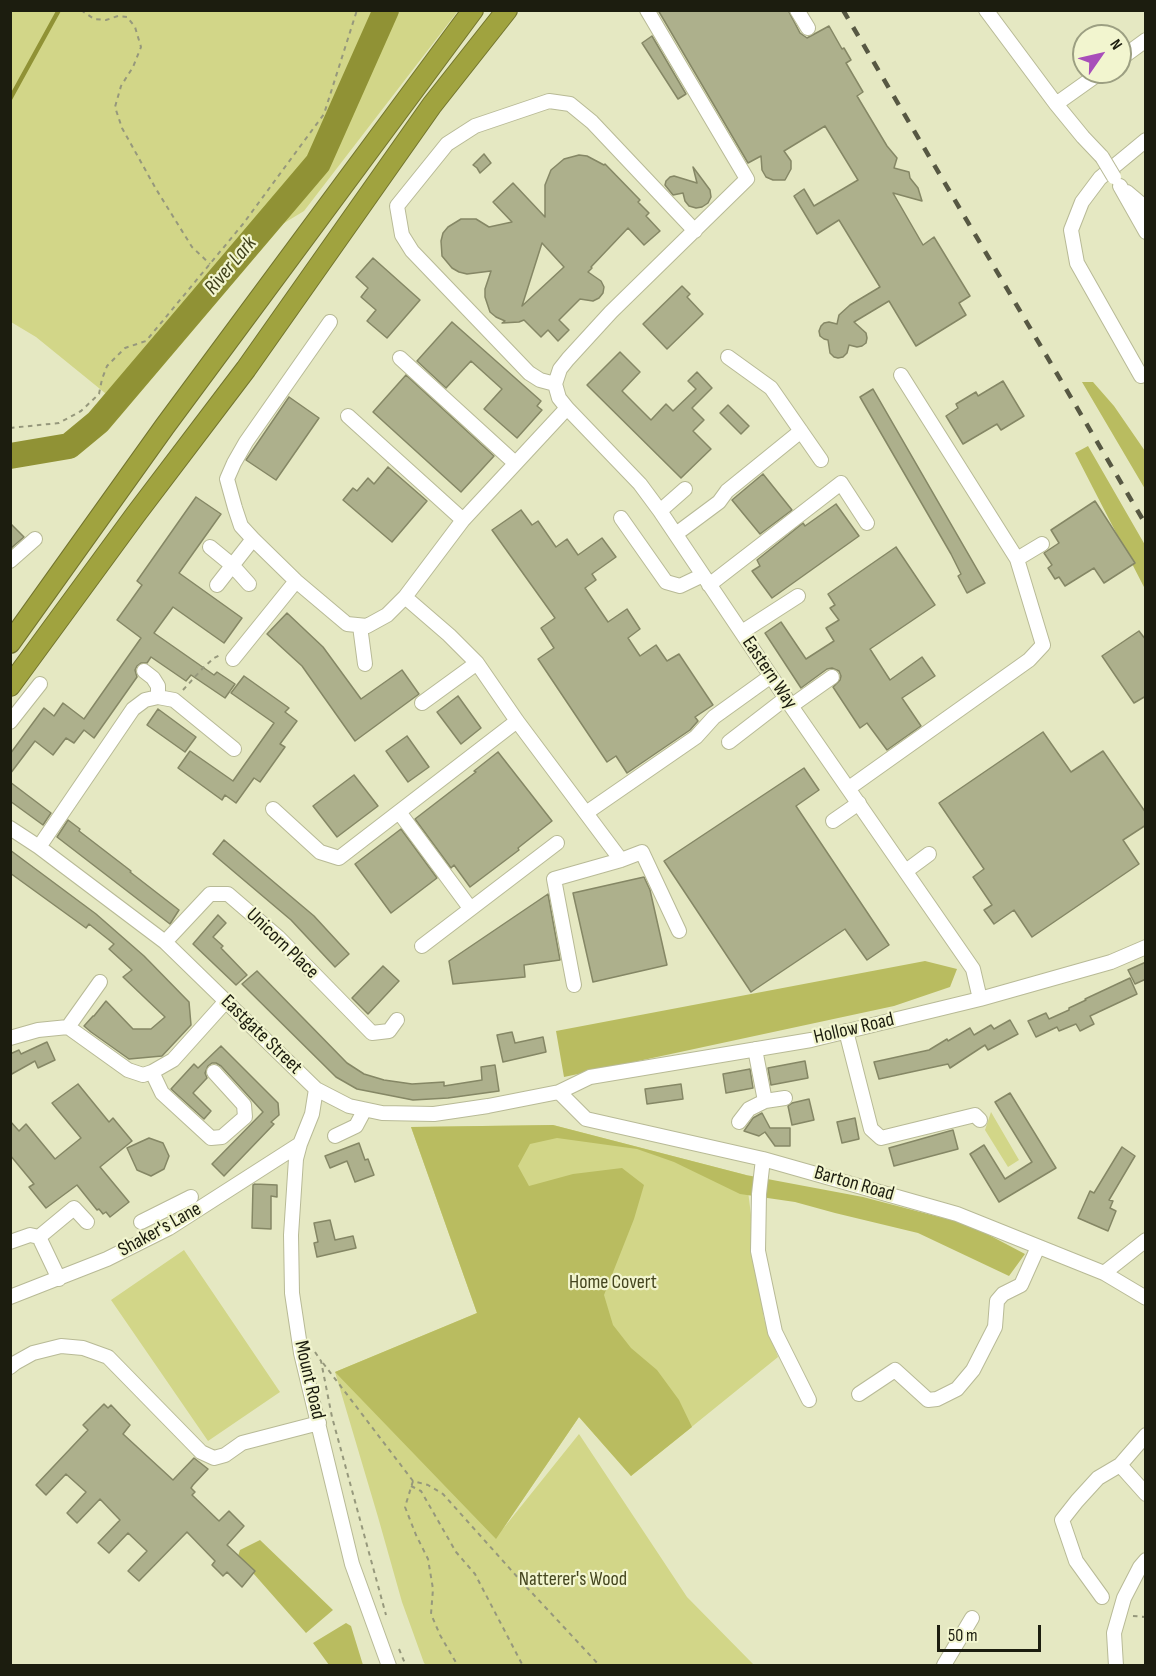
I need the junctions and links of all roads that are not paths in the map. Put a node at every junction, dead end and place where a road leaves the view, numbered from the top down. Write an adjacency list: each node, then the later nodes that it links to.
1 (473, 10): 48 (highway)
2 (507, 10): 56 (highway)
3 (647, 10): 14 (street)
4 (797, 10): 6 (street)
5 (986, 10): 10 (street)
6 (807, 28)
7 (1146, 40): 8 (street)
8 (1132, 50)
9 (1084, 84): 10 (street)
10 (1056, 104): 12 (street, bridge)
11 (1146, 140): 20 (street)
12 (1117, 182): 13 (street); 15 (street)
13 (1146, 208)
14 (695, 231): 21 (street); 21 (street)
15 (1146, 232)
16 (330, 322): 34 (street)
17 (728, 357): 24 (street)
18 (400, 358): 26 (street)
19 (901, 375): 37 (street)
20 (1141, 376)
21 (555, 384): 22 (street, Eastern Way)
22 (567, 408): 26 (street); 28 (street, Eastern Way)
23 (348, 416): 30 (street)
24 (801, 431): 25 (street); 32 (street)
25 (821, 460)
26 (515, 463): 30 (street)
27 (685, 489): 28 (street)
28 (660, 511): 32 (street, Eastern Way)
29 (621, 518): 40 (street)
30 (463, 520): 45 (street)
31 (867, 523): 40 (street)
32 (676, 534): 40 (street, Eastern Way)
33 (35, 539): 38 (street)
34 (253, 539): 39 (street); 41 (street)
35 (1041, 544): 37 (street)
36 (210, 547): 39 (street)
37 (1017, 559): 64 (street)
38 (10, 561)
39 (232, 565): 42 (street); 43 (street)
40 (706, 580): 47 (street, Eastern Way)
41 (296, 581): 46 (street); 49 (street)
42 (249, 584)
43 (217, 585)
44 (798, 596): 47 (street)
45 (405, 597): 46 (street); 50 (street)
46 (360, 626): 51 (street)
47 (742, 632): 53 (street, Eastern Way)
48 (10, 643)
49 (229, 656)
50 (477, 663): 59 (street); 60 (street)
51 (365, 664)
52 (144, 671): 57 (street)
53 (771, 676): 58 (street, Eastern Way); 68 (street)
54 (832, 677): 58 (street)
55 (40, 684): 61 (street)
56 (10, 686)
57 (158, 697): 63 (street); 72 (street)
58 (788, 702): 62 (street); 64 (street, Eastern Way)
59 (422, 703)
60 (517, 721): 67 (street); 68 (street)
61 (10, 722)
62 (729, 742)
63 (234, 749)
64 (849, 788): 65 (street, Eastern Way)
65 (859, 803): 69 (street); 75 (street, Eastern Way)
66 (273, 809): 67 (street)
67 (399, 812): 76 (street)
68 (586, 813): 74 (street)
69 (833, 821)
70 (10, 828): 72 (street, Eastgate Street)
71 (557, 843): 76 (street)
72 (39, 847): 78 (street, Eastgate Street)
73 (929, 854): 75 (street)
74 (621, 860): 77 (street); 82 (street)
75 (906, 871): 83 (street, Eastern Way)
76 (470, 908): 79 (street)
77 (678, 931)
78 (165, 942): 84 (street, Eastgate Street); 85 (street, Unicorn Place)
79 (422, 946)
80 (1146, 947): 83 (street, Hollow Road)
81 (100, 982): 86 (street)
82 (574, 985)
83 (980, 999): 87 (street, Hollow Road)
84 (226, 1001): 90 (street); 92 (street, Eastgate Street)
85 (398, 1020)
86 (68, 1027): 88 (street); 90 (street)
87 (846, 1031): 89 (street, Hollow Road); 97 (street)
88 (10, 1038)
89 (755, 1049): 93 (street, Hollow Road); 95 (street)
90 (153, 1072): 91 (street)
91 (214, 1072)
92 (316, 1089): 96 (street, Eastgate Street); 100 (street, Mount Road)
93 (559, 1092): 96 (street, Eastgate Street); 101 (street, Barton Road)
94 (785, 1098): 95 (street)
95 (765, 1101): 98 (street)
96 (364, 1111): 99 (street)
97 (980, 1120)
98 (739, 1122)
99 (335, 1136)
100 (300, 1144): 106 (street, Shaker's Lane); 118 (street, Mount Road)
101 (764, 1159): 110 (street, Barton Road); 117 (street)
102 (191, 1197): 103 (street)
103 (161, 1212): 105 (street); 106 (street)
104 (87, 1222): 107 (street)
105 (141, 1222)
106 (169, 1228): 112 (street, Shaker's Lane)
107 (39, 1237): 109 (street); 112 (street)
108 (1146, 1240): 111 (street)
109 (10, 1242)
110 (1038, 1248): 111 (street, Barton Road); 116 (street)
111 (1104, 1273): 114 (street, Barton Road)
112 (58, 1279): 113 (street, Shaker's Lane)
113 (10, 1297)
114 (1146, 1298)
115 (10, 1367): 118 (street)
116 (859, 1394)
117 (809, 1400)
118 (319, 1423): 125 (street, Mount Road)
119 (1146, 1435): 120 (street)
120 (1120, 1465): 121 (street); 123 (street)
121 (1146, 1494)
122 (1146, 1560): 127 (street)
123 (1102, 1597)
124 (972, 1618): 126 (street)
125 (389, 1665)
126 (944, 1665)
127 (1116, 1665)

